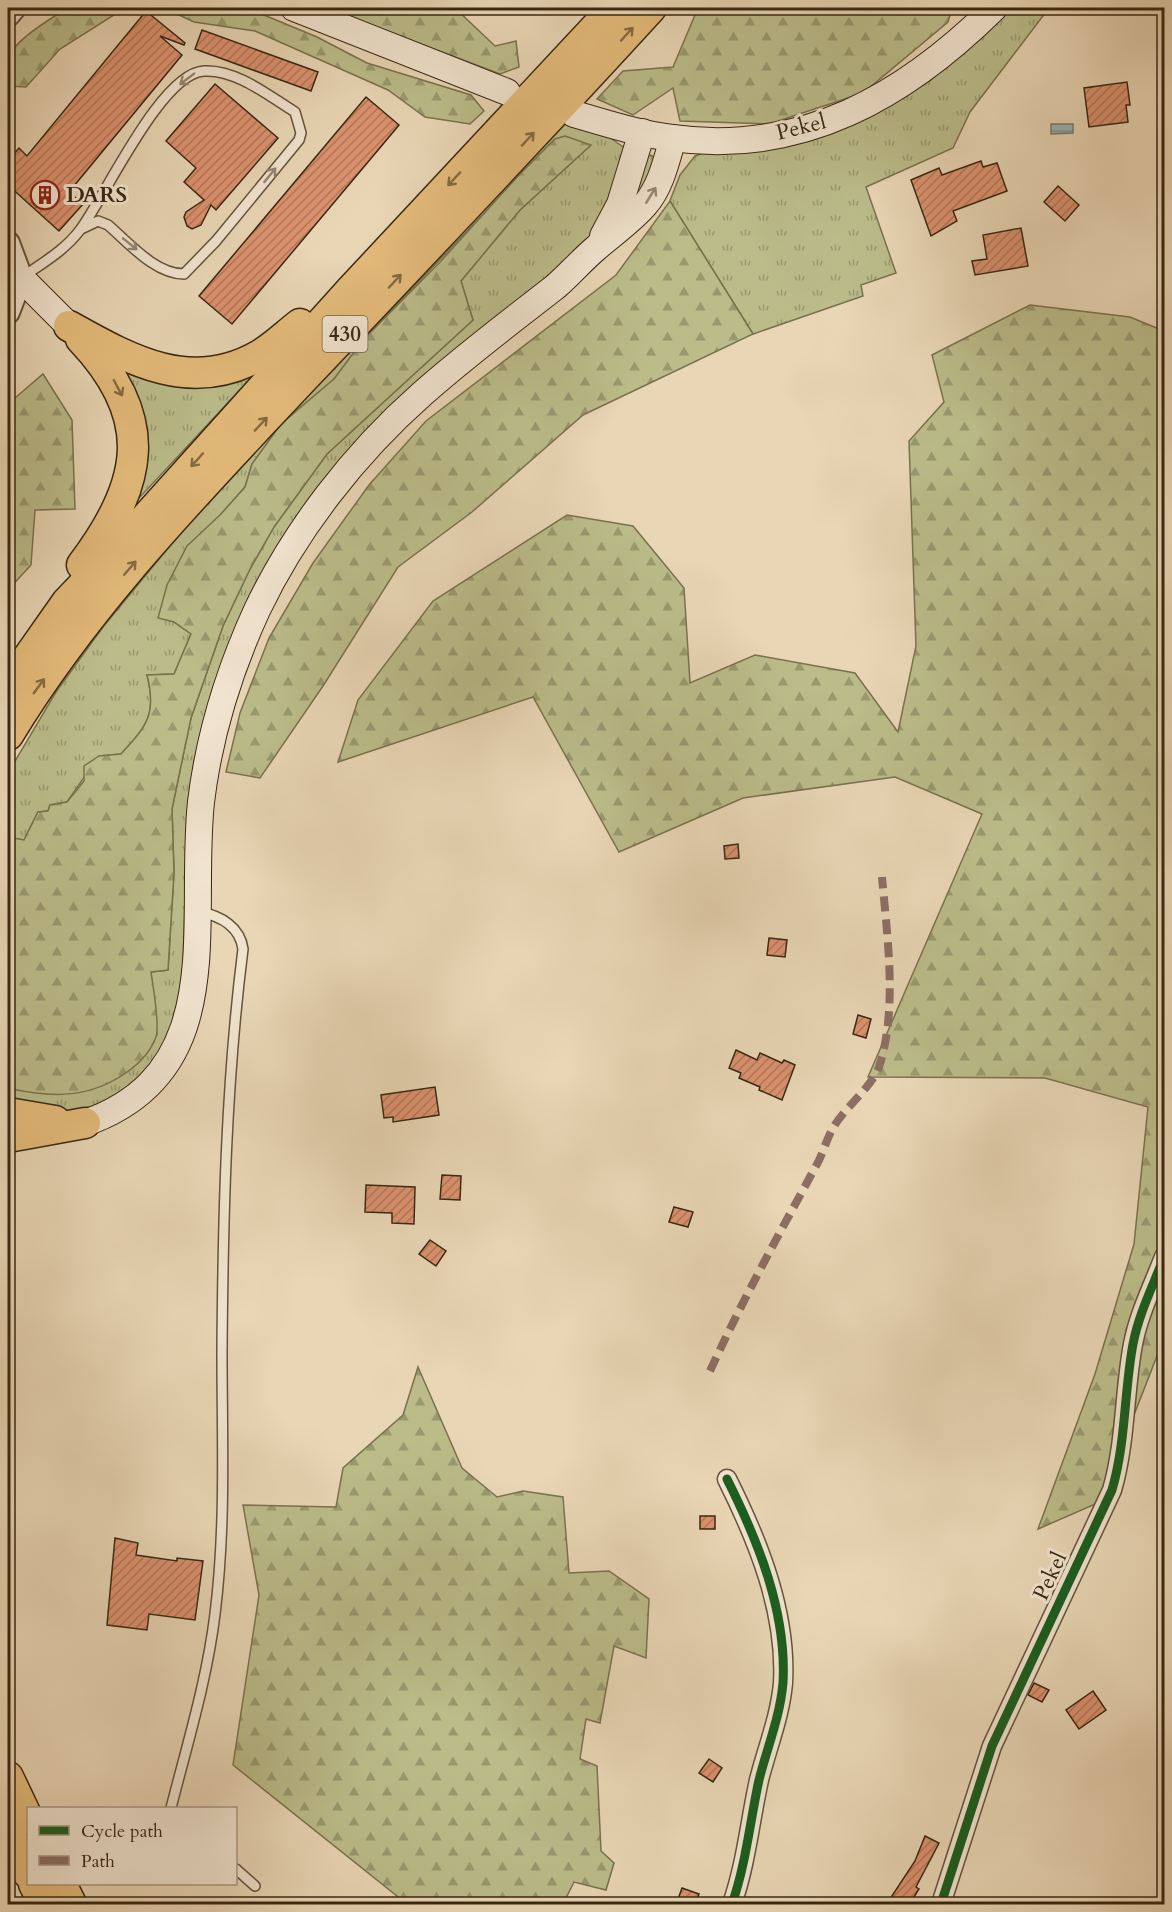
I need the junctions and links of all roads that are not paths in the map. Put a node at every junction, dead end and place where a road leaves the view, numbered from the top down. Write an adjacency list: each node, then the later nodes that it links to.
1 (14, 8): 6 (street)
2 (294, 8): 7 (main road)
3 (614, 8): 15 (highway, 430, one-way to 15)
4 (651, 8): 20 (highway, 430, one-way to 4)
5 (994, 8): 10 (main road, Pekel)
6 (8, 15)
7 (507, 93)
8 (574, 114): 9 (main road, Pekel)
9 (642, 132): 10 (main road, Pekel); 13 (main road)
10 (673, 138): 13 (main road, one-way to 10)
11 (81, 229): 11 (lane, one-way to 11); 14 (lane)
12 (8, 243): 14 (street)
13 (594, 249): 21 (main road)
14 (12, 276): 16 (street); 17 (main road)
15 (349, 292): 17 (highway); 18 (highway, 430, one-way to 18)
16 (8, 312)
17 (69, 326): 18 (highway, one-way to 18)
18 (67, 602): 19 (highway, 430)
19 (8, 686)
20 (8, 735)
21 (196, 911): 23 (main road); 28 (lane)
22 (8, 1113): 23 (highway)
23 (85, 1123): 24 (highway)
24 (8, 1137)
25 (1164, 1257): 39 (street, Pekel)
26 (727, 1479): 38 (street)
27 (8, 1777): 29 (highway)
28 (172, 1807)
29 (27, 1817)
30 (8, 1831): 32 (highway)
31 (237, 1870): 35 (lane)
32 (27, 1871)
33 (35, 1885): 36 (highway)
34 (61, 1885): 37 (highway)
35 (255, 1886)
36 (45, 1905)
37 (71, 1905)
38 (732, 1905)
39 (941, 1905)

